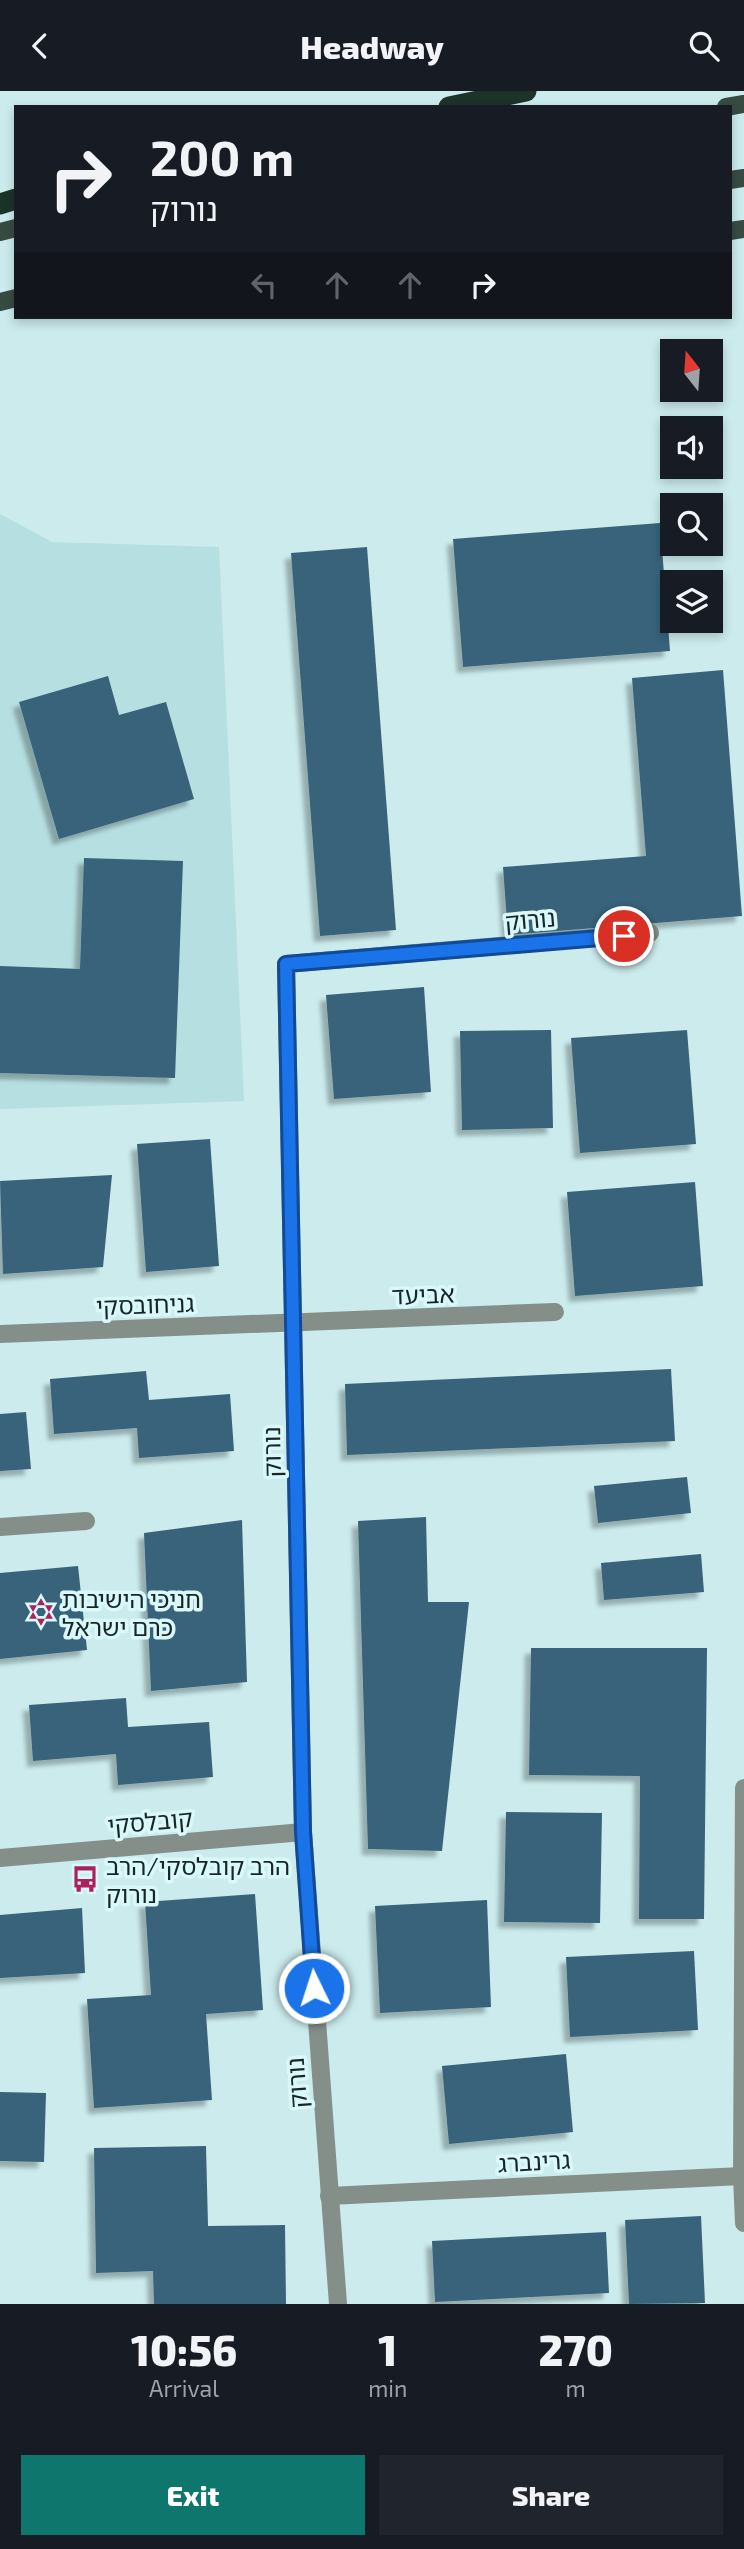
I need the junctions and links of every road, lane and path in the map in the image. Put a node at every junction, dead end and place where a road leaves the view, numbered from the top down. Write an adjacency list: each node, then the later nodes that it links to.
1 (526, 91): 2 (highway)
2 (459, 105)
3 (650, 933): 5 (street, נורוק)
4 (555, 1312): 5 (street, אביעד)
5 (293, 1324): 6 (street, גניחובסקי); 10 (street, נורוק)
6 (0, 1334)
7 (86, 1521): 8 (street)
8 (0, 1527)
9 (744, 1788): 12 (street)
10 (303, 1832): 11 (street, קובלסקי); 13 (street, נורוק)
11 (0, 1858)
12 (742, 2176): 13 (street, גרינברג); 14 (street)
13 (329, 2196): 15 (street, נורוק)
14 (744, 2223)
15 (338, 2304)

